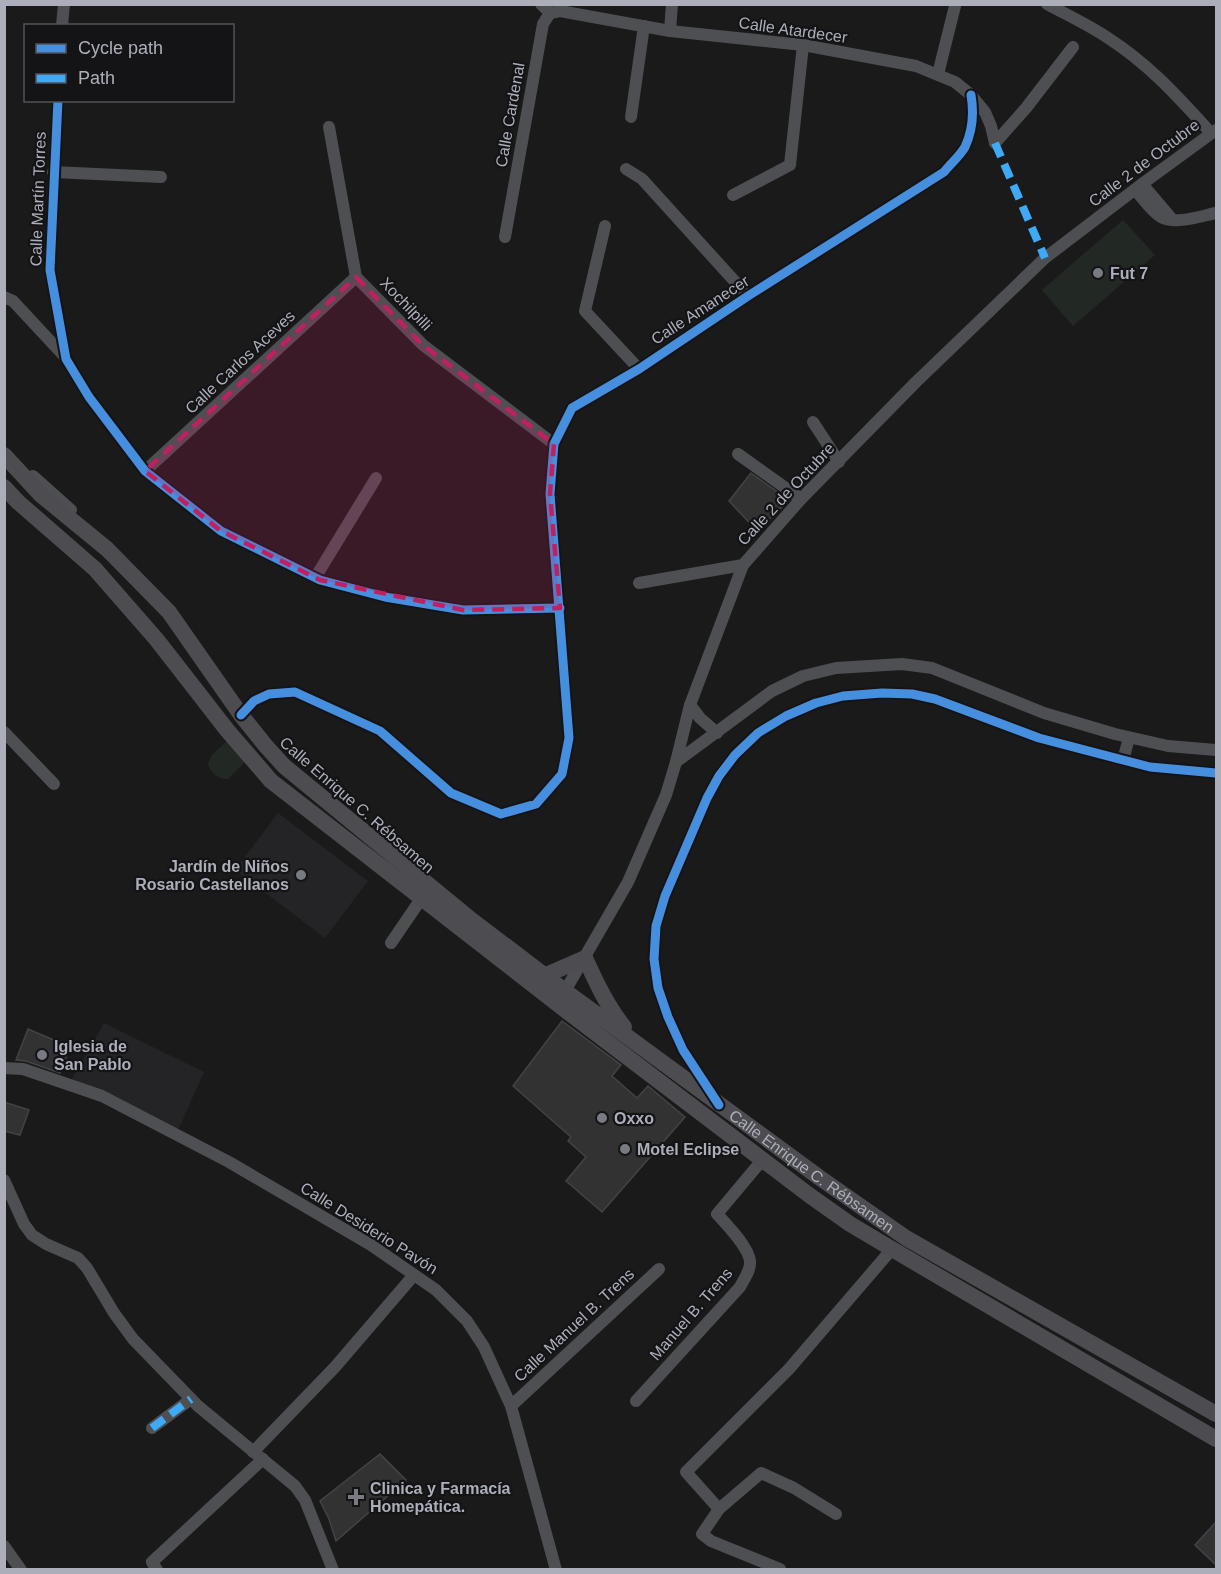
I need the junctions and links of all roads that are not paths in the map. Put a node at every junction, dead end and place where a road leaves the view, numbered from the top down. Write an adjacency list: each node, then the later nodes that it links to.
1 (64, 4): 6 (street)
2 (672, 4): 8 (street)
3 (1047, 4): 16 (street)
4 (955, 6): 11 (street)
5 (545, 9): 7 (street, Calle Atardecer); 24 (street, Calle Cardenal)
6 (62, 24)
7 (644, 26): 8 (street, Calle Atardecer); 14 (street)
8 (670, 31): 9 (street, Calle Atardecer)
9 (803, 45): 11 (street, Calle Atardecer); 21 (street)
10 (1073, 47): 12 (street, Calle Atardecer)
11 (938, 74): 12 (street, Calle Atardecer)
12 (971, 95): 26 (street, Calle Amanecer)
13 (58, 102): 18 (street, Calle Martín Torres)
14 (631, 117)
15 (329, 127): 25 (street, Xochilpilli)
16 (1214, 131): 20 (street, Calle 2 de Octubre)
17 (626, 169): 26 (street)
18 (53, 172): 19 (street); 28 (street, Calle Martín Torres)
19 (161, 177)
20 (1138, 187): 22 (street); 35 (street, Calle 2 de Octubre)
21 (733, 195)
22 (1216, 213)
23 (605, 226): 29 (street)
24 (505, 237)
25 (356, 276): 31 (street, Xochilpilli); 36 (street, Calle Carlos Aceves)
26 (748, 296): 29 (street, Calle Amanecer)
27 (4, 297): 28 (street)
28 (66, 359): 36 (street, Calle Martín Torres)
29 (639, 369): 31 (street, Calle Amanecer)
30 (813, 422): 35 (street)
31 (554, 444): 44 (street, Calle Amanecer)
32 (4, 446): 40 (street)
33 (738, 454): 39 (street)
34 (4, 455): 40 (main road, Calle Enrique C. Rébsamen)
35 (839, 462): 39 (street, Calle 2 de Octubre)
36 (146, 471): 42 (street, Calle Martín Torres)
37 (376, 478): 42 (street)
38 (4, 487): 55 (main road, Calle Enrique C. Rébsamen)
39 (801, 499): 41 (street, Calle 2 de Octubre)
40 (82, 529): 46 (main road, Calle Enrique C. Rébsamen)
41 (743, 565): 43 (street); 45 (street, Calle 2 de Octubre)
42 (315, 578): 44 (street, Calle Martín Torres)
43 (639, 583)
44 (560, 608): 46 (street, Calle Amanecer)
45 (690, 705): 48 (street); 52 (street, Calle 2 de Octubre)
46 (242, 715): 58 (main road, Calle Enrique C. Rébsamen)
47 (4, 732): 54 (street)
48 (717, 733): 49 (street); 52 (street)
49 (1129, 738): 50 (street); 51 (street)
50 (1216, 750)
51 (1123, 760): 53 (street); 63 (street)
52 (676, 762): 57 (street, Calle 2 de Octubre)
53 (1216, 773)
54 (54, 784)
55 (421, 899): 56 (street); 60 (main road, Calle Enrique C. Rébsamen)
56 (391, 943)
57 (585, 958): 58 (main road); 59 (street, Calle 2 de Octubre); 61 (main road)
58 (546, 975): 59 (main road, Calle Enrique C. Rébsamen)
59 (565, 991): 60 (street, Calle 2 de Octubre); 61 (main road, Calle Enrique C. Rébsamen)
60 (564, 1010): 64 (main road, Calle Enrique C. Rébsamen)
61 (636, 1042): 63 (main road, Calle Enrique C. Rébsamen)
62 (4, 1068): 68 (street, Calle Desiderio Pavón)
63 (719, 1105): 72 (main road, Calle Enrique C. Rébsamen)
64 (763, 1159): 66 (main road, Calle Enrique C. Rébsamen); 70 (street, Manuel B. Trens)
65 (4, 1180): 69 (street)
66 (892, 1249): 74 (main road, Calle Enrique C. Rébsamen); 76 (street)
67 (659, 1269): 71 (street, Calle Manuel B. Trens)
68 (414, 1275): 71 (street, Calle Desiderio Pavón); 75 (street)
69 (191, 1399): 73 (street); 75 (street)
70 (636, 1401)
71 (511, 1406): 82 (street, Calle Desiderio Pavón)
72 (1216, 1413)
73 (152, 1428)
74 (1216, 1439)
75 (258, 1455): 79 (street); 81 (street)
76 (719, 1509): 77 (street); 83 (street)
77 (836, 1514)
78 (4, 1546): 80 (street)
79 (329, 1568)
80 (21, 1569)
81 (157, 1569)
82 (556, 1569)
83 (780, 1569)

